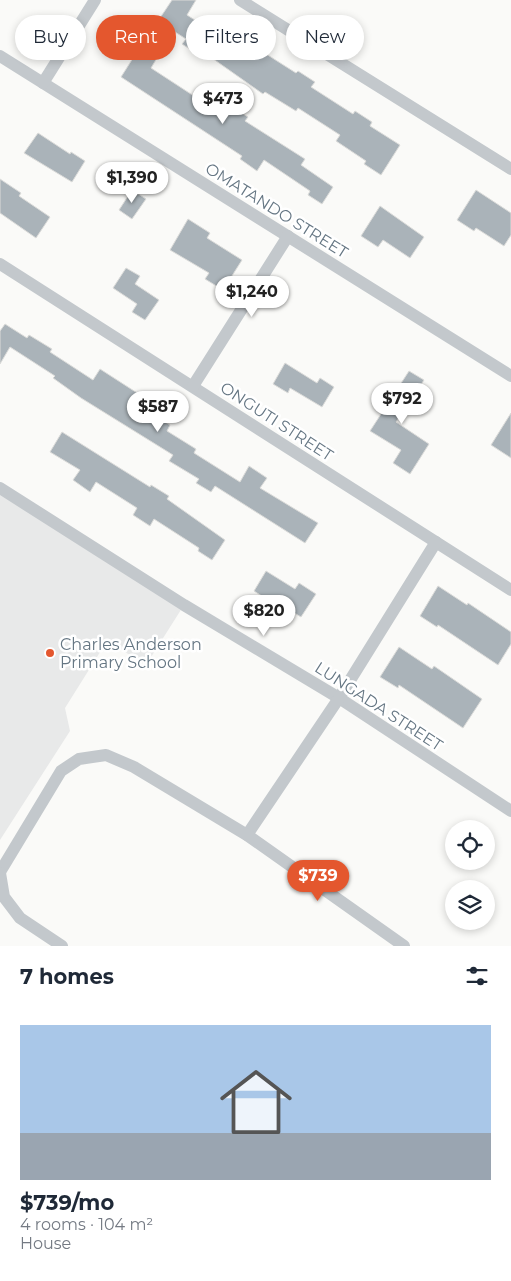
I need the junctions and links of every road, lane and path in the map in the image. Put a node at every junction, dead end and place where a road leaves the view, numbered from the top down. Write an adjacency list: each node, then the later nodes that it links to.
1 (95, 0): 4 (street)
2 (240, 0): 5 (street)
3 (0, 56): 4 (street, OMATANDO STREET)
4 (43, 83): 6 (street, OMATANDO STREET)
5 (511, 169)
6 (288, 236): 8 (street, OMATANDO STREET); 9 (street)
7 (0, 264): 9 (street, ONGUTI STREET)
8 (511, 376)
9 (193, 386): 11 (street, ONGUTI STREET)
10 (0, 488): 13 (street, LUNGADA STREET)
11 (436, 542): 12 (street, ONGUTI STREET); 13 (street)
12 (511, 590)
13 (338, 698): 14 (street, LUNGADA STREET); 15 (street)
14 (511, 811)
15 (247, 835): 16 (street); 18 (street)
16 (0, 873): 17 (street)
17 (62, 946)
18 (404, 946)

